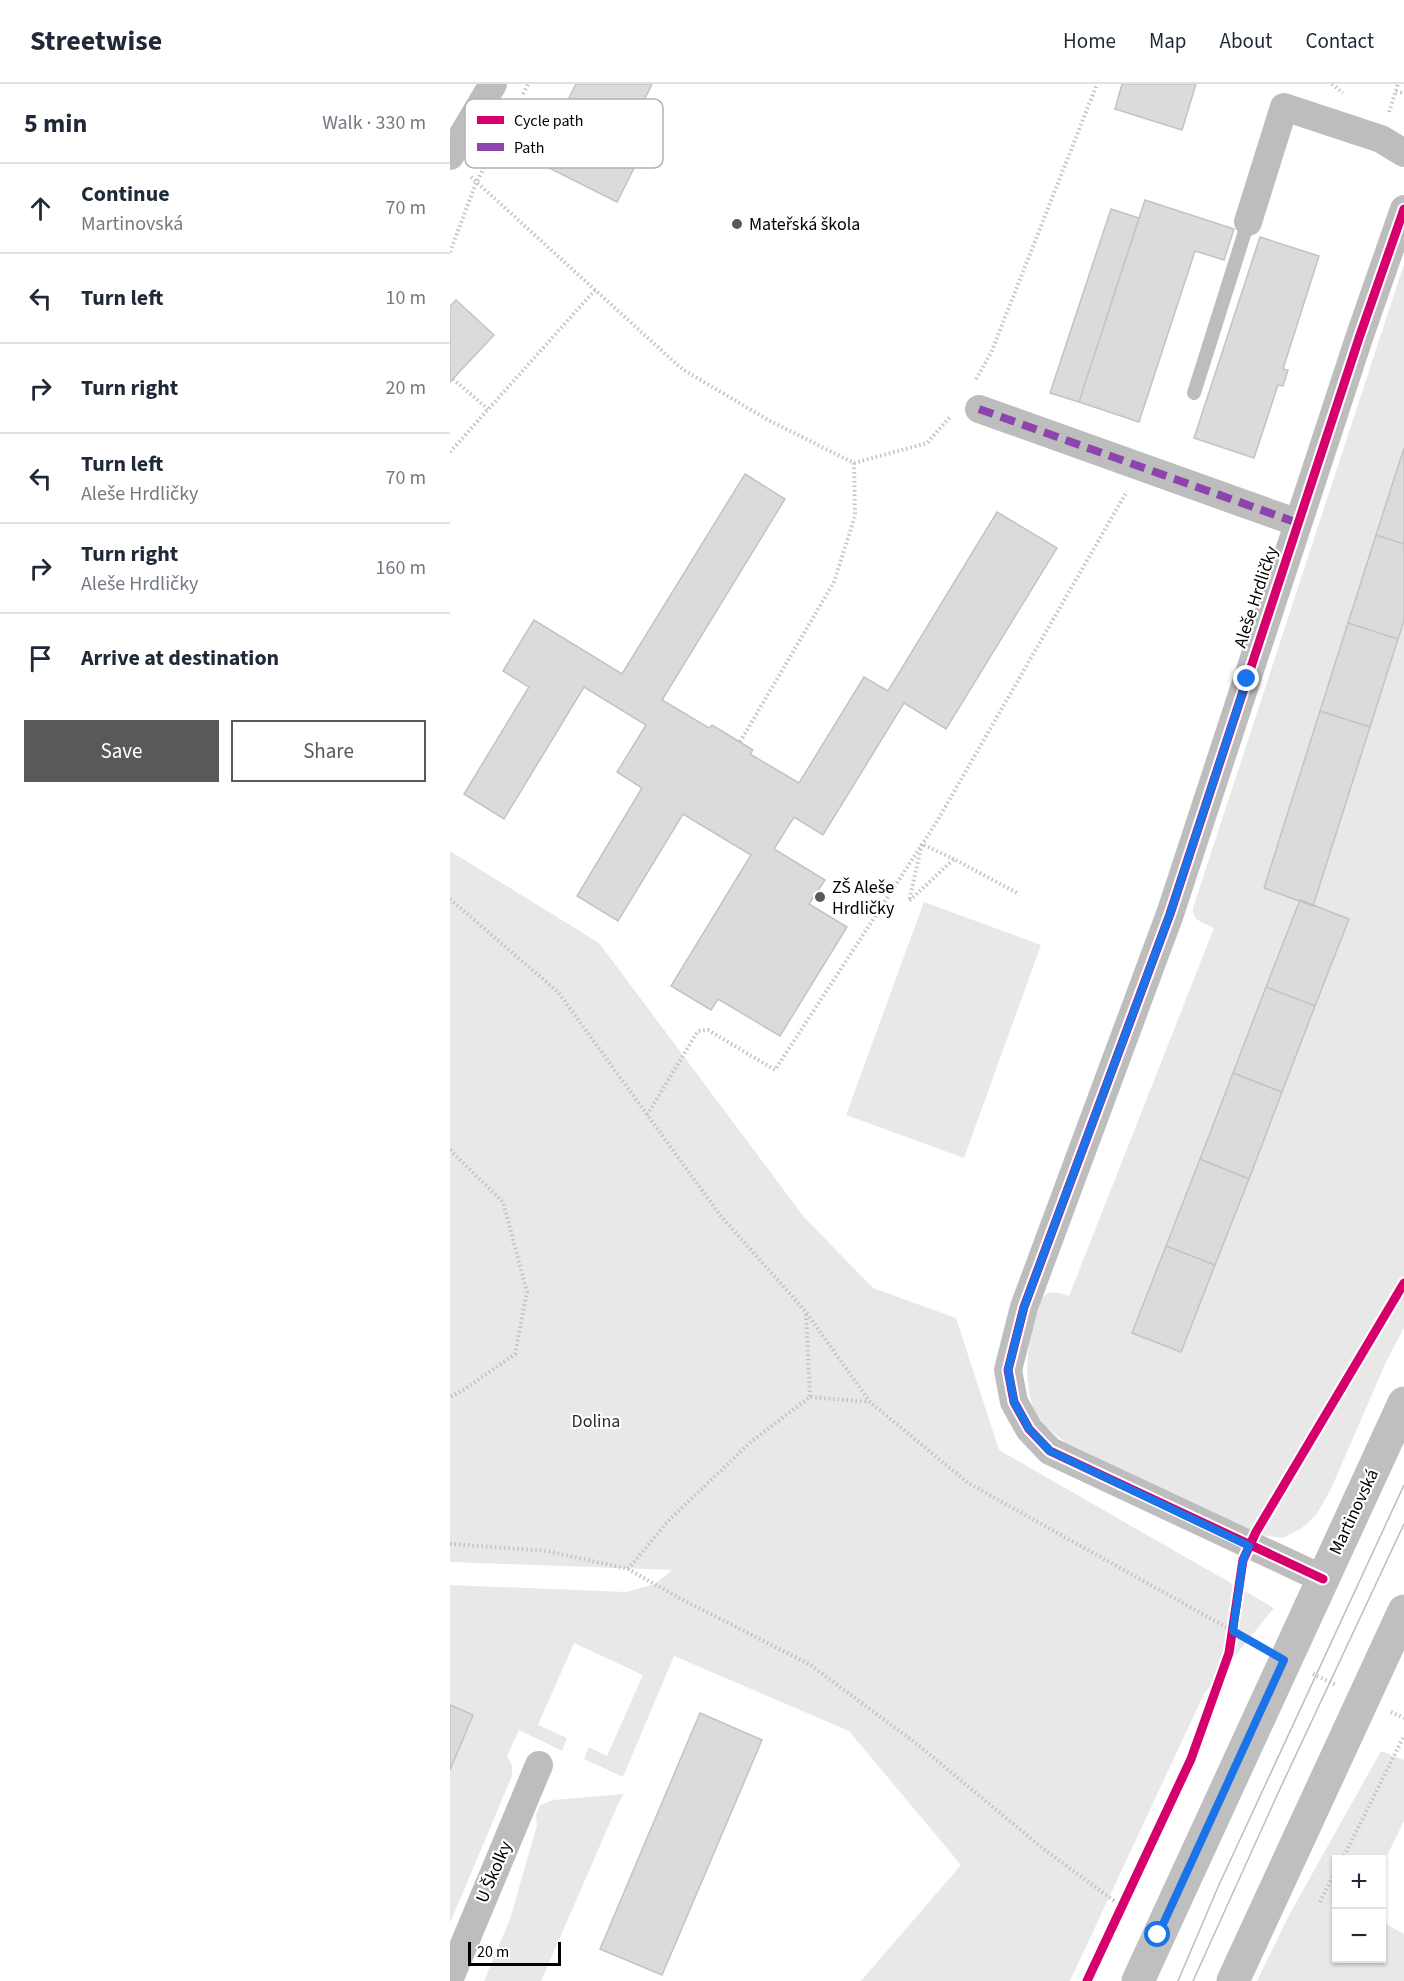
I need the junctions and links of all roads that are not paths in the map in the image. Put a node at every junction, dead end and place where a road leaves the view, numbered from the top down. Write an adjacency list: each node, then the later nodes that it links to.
1 (493, 84): 2 (street)
2 (487, 99)
3 (465, 151): 5 (street)
4 (1404, 153): 7 (street)
5 (459, 165)
6 (1404, 209): 10 (street, Aleše Hrdličky)
7 (1248, 222): 8 (lane)
8 (1194, 393)
9 (970, 400): 10 (street)
10 (1298, 524): 12 (street, Aleše Hrdličky)
11 (1404, 1403): 12 (street, Martinovská)
12 (1323, 1579): 16 (street, Martinovská)
13 (1404, 1611): 17 (street)
14 (539, 1765): 15 (street, U Školky)
15 (450, 1978)
16 (1138, 1981)
17 (1233, 1981)

